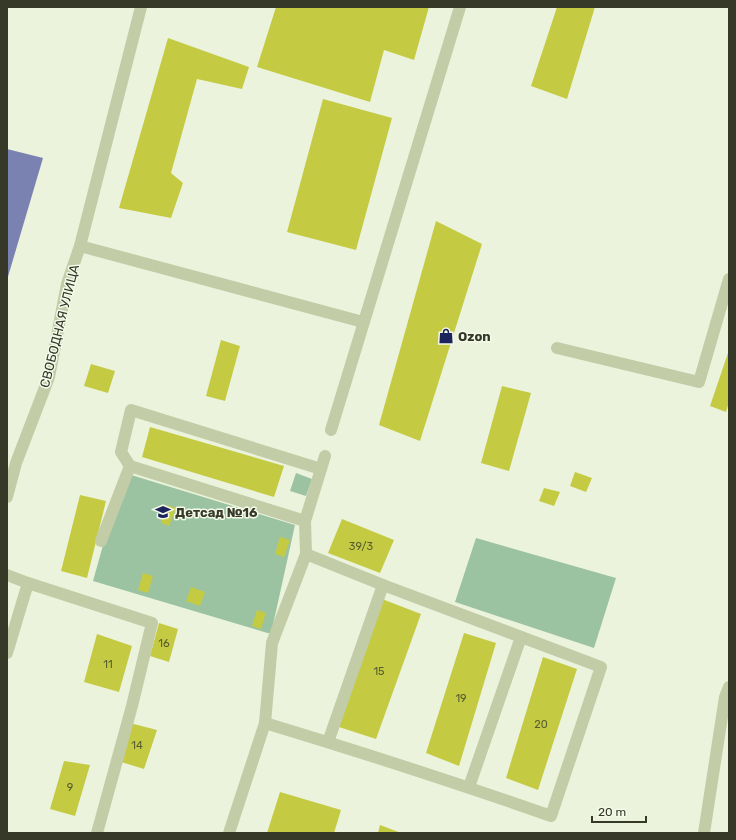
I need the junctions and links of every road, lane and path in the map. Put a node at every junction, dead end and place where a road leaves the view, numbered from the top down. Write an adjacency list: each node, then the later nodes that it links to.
1 (141, 7): 3 (street, СВОБОДНАЯ УЛИЦА)
2 (460, 7): 5 (street)
3 (80, 246): 5 (street); 9 (street, СВОБОДНАЯ УЛИЦА)
4 (729, 279): 6 (street)
5 (363, 322): 7 (street)
6 (557, 348)
7 (330, 430)
8 (325, 456): 11 (street)
9 (12, 462): 12 (street, СВОБОДНАЯ УЛИЦА)
10 (130, 466): 11 (street); 13 (street); 14 (street)
11 (321, 469): 13 (street)
12 (7, 497)
13 (305, 520): 15 (street)
14 (101, 541)
15 (306, 554): 18 (street); 22 (street)
16 (7, 575): 17 (street)
17 (28, 583): 20 (street); 25 (street)
18 (383, 585): 19 (street); 23 (street)
19 (521, 637): 24 (street); 24 (street)
20 (7, 653)
21 (729, 687): 27 (street)
22 (265, 723): 23 (street); 26 (street)
23 (328, 742): 24 (street)
24 (469, 787)
25 (96, 833)
26 (229, 833)
27 (704, 833)

